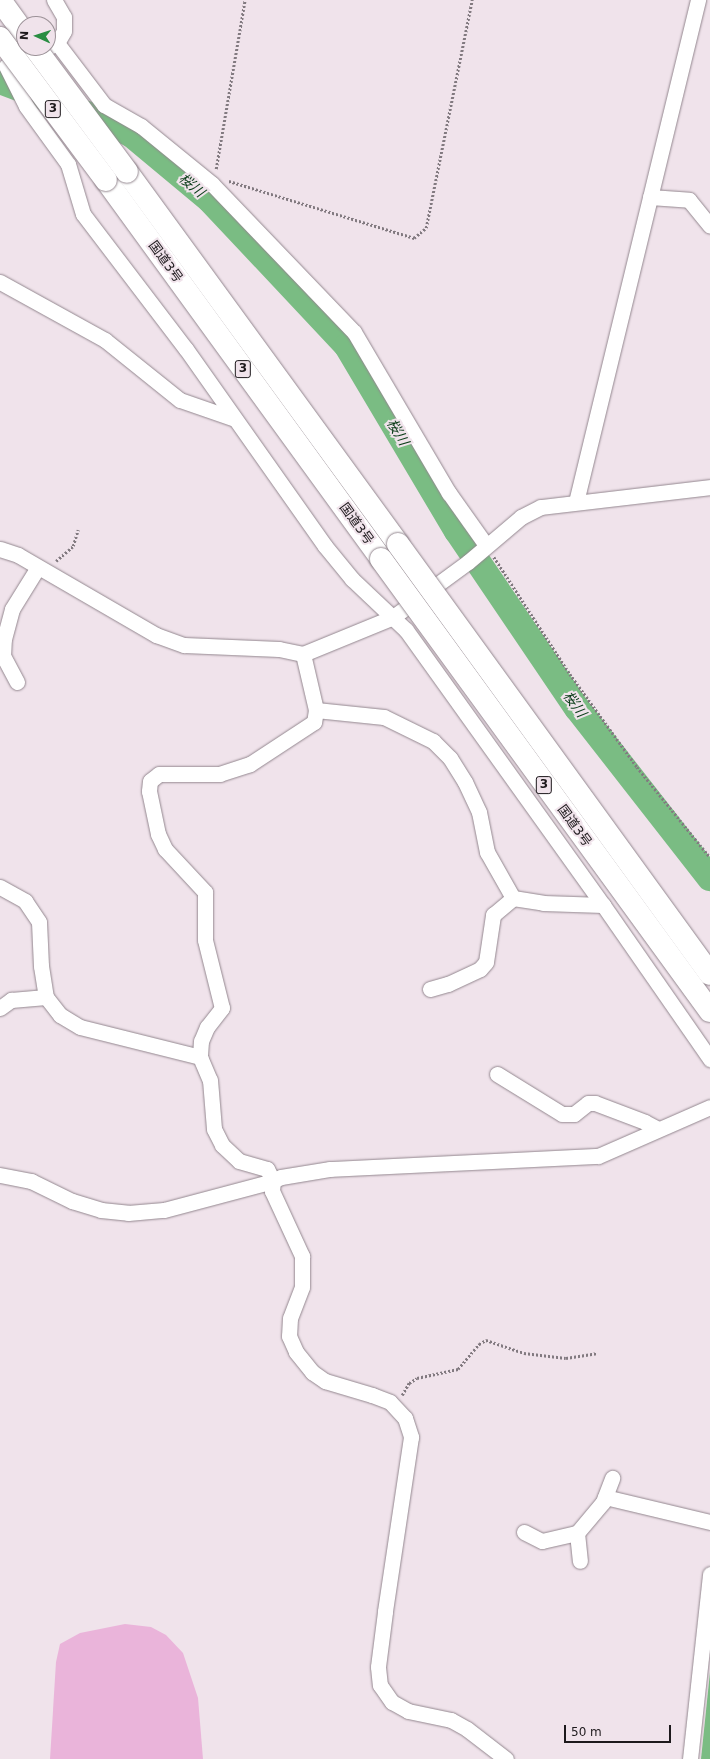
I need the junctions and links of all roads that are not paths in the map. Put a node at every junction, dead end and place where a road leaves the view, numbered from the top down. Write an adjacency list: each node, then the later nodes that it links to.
1 (0, 0): 4 (highway)
2 (54, 0): 6 (street)
3 (698, 0): 11 (street)
4 (16, 22)
5 (0, 38): 31 (highway, 国道3号 / 3, bridge)
6 (56, 40)
7 (56, 52): 17 (street)
8 (27, 56): 10 (street)
9 (41, 56): 27 (highway, 国道3号 / 3, bridge)
10 (3, 66): 14 (street)
11 (650, 197): 12 (street); 16 (street)
12 (710, 226)
13 (0, 282): 14 (street)
14 (235, 419): 20 (street)
15 (710, 487): 16 (street)
16 (576, 502): 17 (street)
17 (483, 547): 20 (street)
18 (0, 549): 19 (street)
19 (40, 568): 21 (street); 22 (street)
20 (393, 617): 21 (street); 26 (street)
21 (303, 654): 23 (street)
22 (17, 682)
23 (316, 710): 25 (street); 32 (street)
24 (0, 887): 29 (street)
25 (513, 898): 26 (street); 28 (street)
26 (603, 905): 33 (street)
27 (710, 974)
28 (430, 989)
29 (46, 997): 30 (street); 32 (street)
30 (0, 1008)
31 (710, 1011)
32 (200, 1057): 38 (street)
33 (710, 1059)
34 (497, 1074): 36 (street)
35 (710, 1107): 36 (street)
36 (658, 1129): 38 (street)
37 (0, 1175): 38 (street)
38 (273, 1181): 46 (street)
39 (612, 1478): 40 (street)
40 (605, 1497): 41 (street); 43 (street)
41 (710, 1522)
42 (524, 1532): 43 (street)
43 (577, 1532): 44 (street)
44 (580, 1561)
45 (710, 1574): 47 (street)
46 (506, 1759)
47 (690, 1759)

